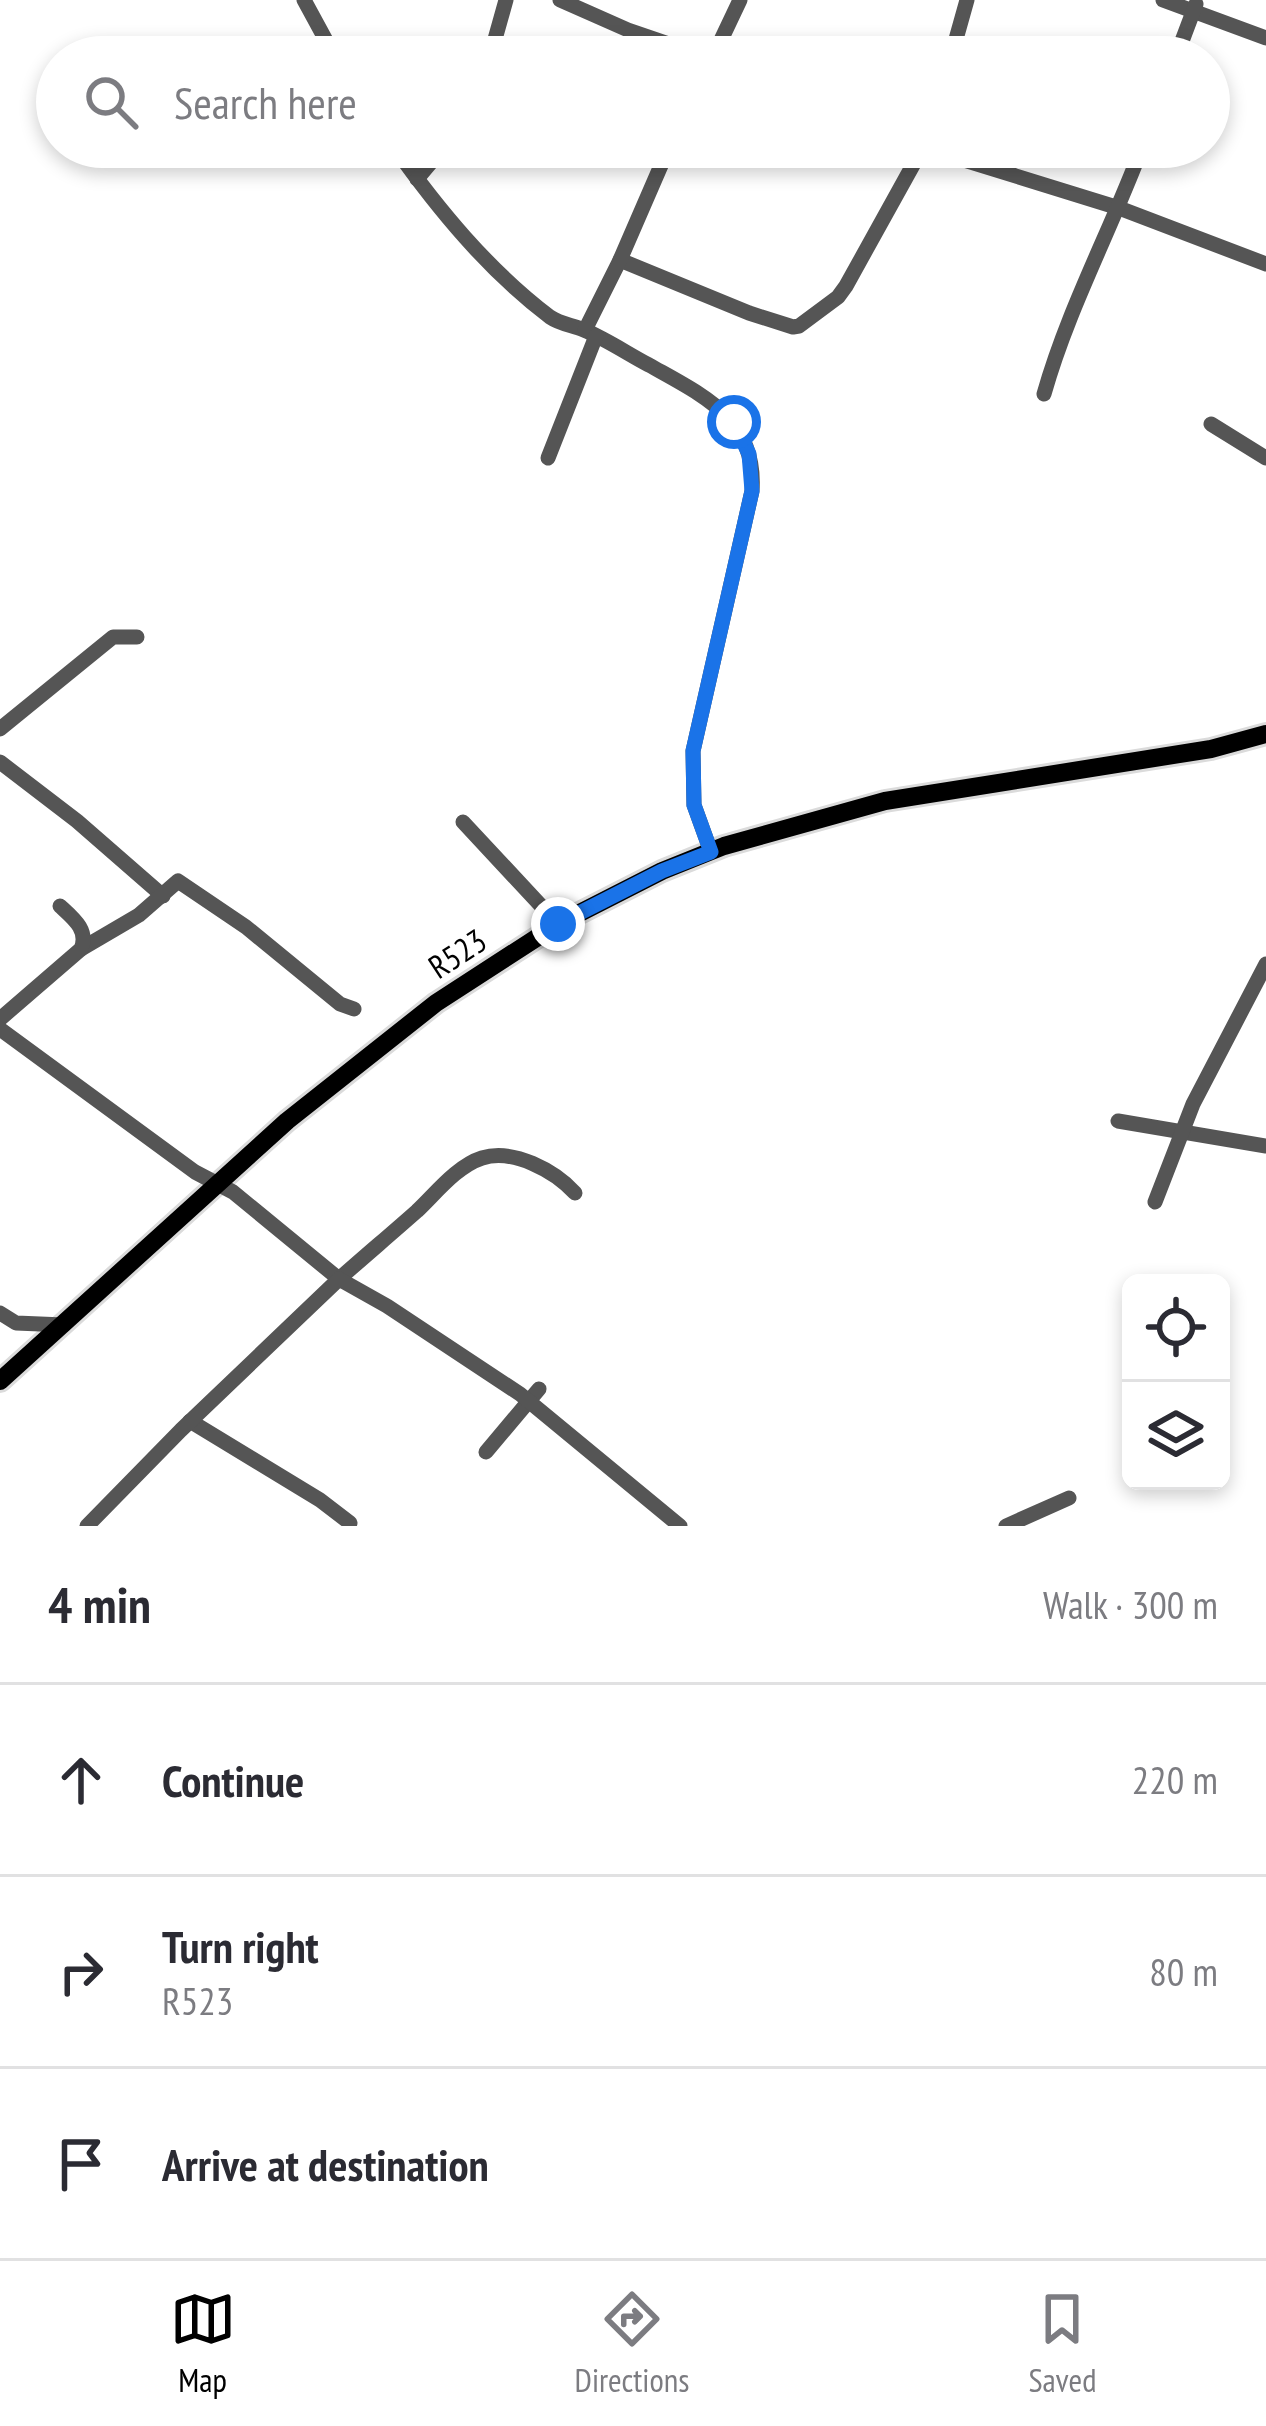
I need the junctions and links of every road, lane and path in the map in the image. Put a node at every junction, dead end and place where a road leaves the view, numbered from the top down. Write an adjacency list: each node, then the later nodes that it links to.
1 (304, 0): 8 (street)
2 (506, 0): 9 (street)
3 (560, 0): 10 (street)
4 (740, 0): 11 (street)
5 (967, 0): 12 (street)
6 (1163, 0): 7 (street)
7 (1196, 5): 13 (street); 14 (street)
8 (323, 36)
9 (496, 36)
10 (646, 36)
11 (721, 36)
12 (957, 36)
13 (1184, 36)
14 (1266, 38)
15 (408, 168): 21 (street)
16 (426, 168): 21 (street)
17 (660, 168): 23 (street)
18 (911, 168): 23 (street)
19 (990, 168): 22 (street)
20 (1134, 168): 22 (street)
21 (416, 179): 25 (street)
22 (1119, 208): 24 (street); 26 (street)
23 (620, 260): 25 (street)
24 (1266, 264)
25 (590, 333): 28 (street); 35 (street)
26 (1044, 394)
27 (1211, 424): 29 (street)
28 (548, 458)
29 (1266, 458)
30 (137, 637): 31 (street)
31 (0, 729)
32 (1266, 734): 35 (main road, R523 / R523)
33 (0, 762): 36 (street)
34 (463, 822): 38 (street)
35 (711, 852): 38 (main road, R523 / R523)
36 (164, 896): 39 (street); 41 (street)
37 (61, 906): 39 (street)
38 (558, 924): 47 (main road, R523 / R523)
39 (81, 949): 42 (street)
40 (1266, 964): 45 (street)
41 (354, 1009)
42 (0, 1019)
43 (0, 1029): 47 (street)
44 (1118, 1121): 45 (street)
45 (1182, 1132): 46 (street); 49 (street)
46 (1266, 1146)
47 (217, 1184): 50 (street); 52 (main road, R523 / R523)
48 (575, 1193): 50 (street)
49 (1155, 1202)
50 (339, 1280): 54 (street); 55 (street)
51 (0, 1313): 52 (street)
52 (64, 1325): 53 (main road, R523 / R523)
53 (0, 1381)
54 (534, 1395): 56 (street); 60 (street)
55 (190, 1421): 58 (street); 59 (street)
56 (486, 1452)
57 (1069, 1498): 61 (street)
58 (350, 1523)
59 (87, 1526)
60 (680, 1526)
61 (1006, 1526)

